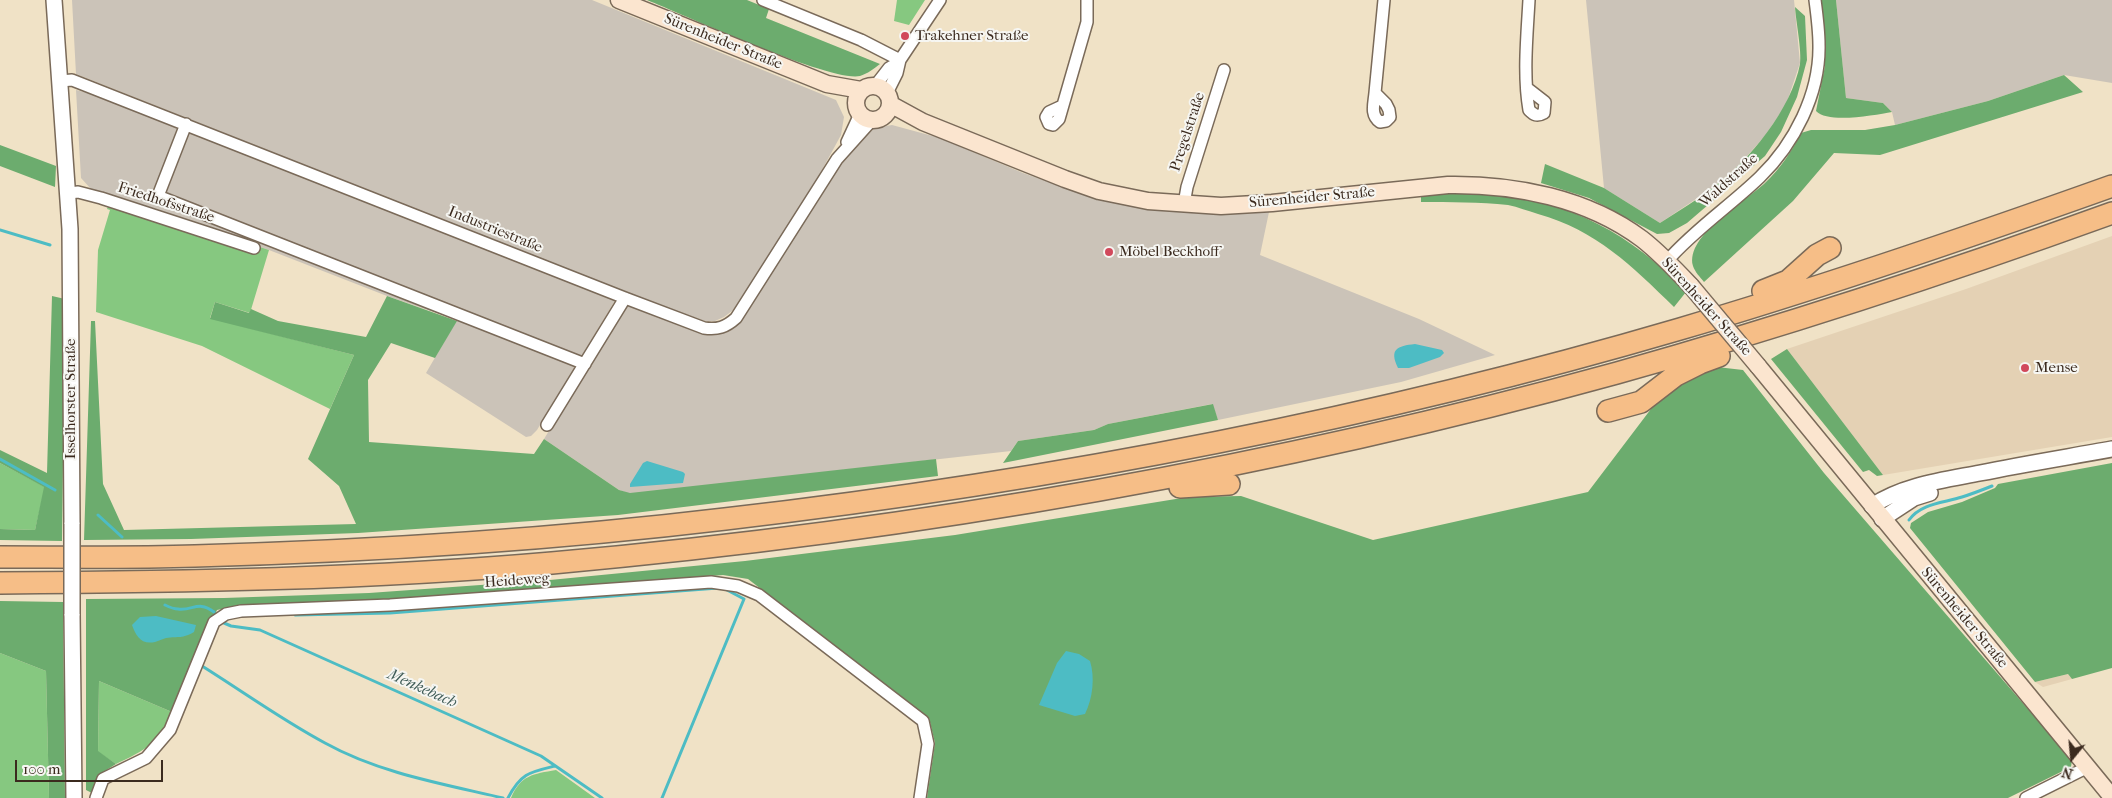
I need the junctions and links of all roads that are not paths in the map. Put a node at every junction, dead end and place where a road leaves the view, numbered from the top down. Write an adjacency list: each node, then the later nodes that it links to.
1 (54, 0): 11 (street, Isselhorster Straße)
2 (619, 0): 14 (main road, Sürenheider Straße)
3 (763, 0): 9 (street)
4 (940, 0): 9 (street)
5 (1087, 0): 15 (street)
6 (1384, 0): 13 (street)
7 (1528, 0): 12 (street)
8 (1815, 0): 23 (street, Waldstraße)
9 (899, 61): 14 (street)
10 (1224, 70): 19 (street, Pregelstraße)
11 (60, 81): 16 (street, Industriestraße); 18 (street, Isselhorster Straße)
12 (1527, 88)
13 (1375, 93)
14 (873, 103): 19 (main road, Sürenheider Straße); 24 (street, Industriestraße)
15 (1062, 106)
16 (186, 124): 24 (street, Industriestraße); 27 (street)
17 (2112, 186): 26 (highway)
18 (69, 193): 21 (street, Friedhofsstraße); 40 (street, Isselhorster Straße, bridge)
19 (1184, 204): 23 (main road, Sürenheider Straße)
20 (2112, 213): 25 (highway)
21 (254, 248)
22 (1830, 248): 26 (highway)
23 (1667, 261): 34 (main road, Sürenheider Straße, bridge)
24 (625, 298): 27 (street)
25 (1768, 329): 28 (highway); 33 (highway)
26 (1676, 330): 36 (highway)
27 (585, 364): 29 (street)
28 (1608, 411)
29 (547, 425)
30 (2112, 449): 31 (street)
31 (2005, 468): 34 (street); 35 (street)
32 (1229, 484): 33 (highway)
33 (1125, 485): 37 (highway)
34 (1872, 506): 35 (main road, Sürenheider Straße)
35 (1882, 519): 38 (main road, Sürenheider Straße)
36 (0, 557)
37 (0, 583)
38 (2088, 767): 39 (main road, Sürenheider Straße); 43 (street)
39 (2112, 797)
40 (74, 798)
41 (96, 798): 42 (street, Heideweg)
42 (920, 798)
43 (2026, 798)

